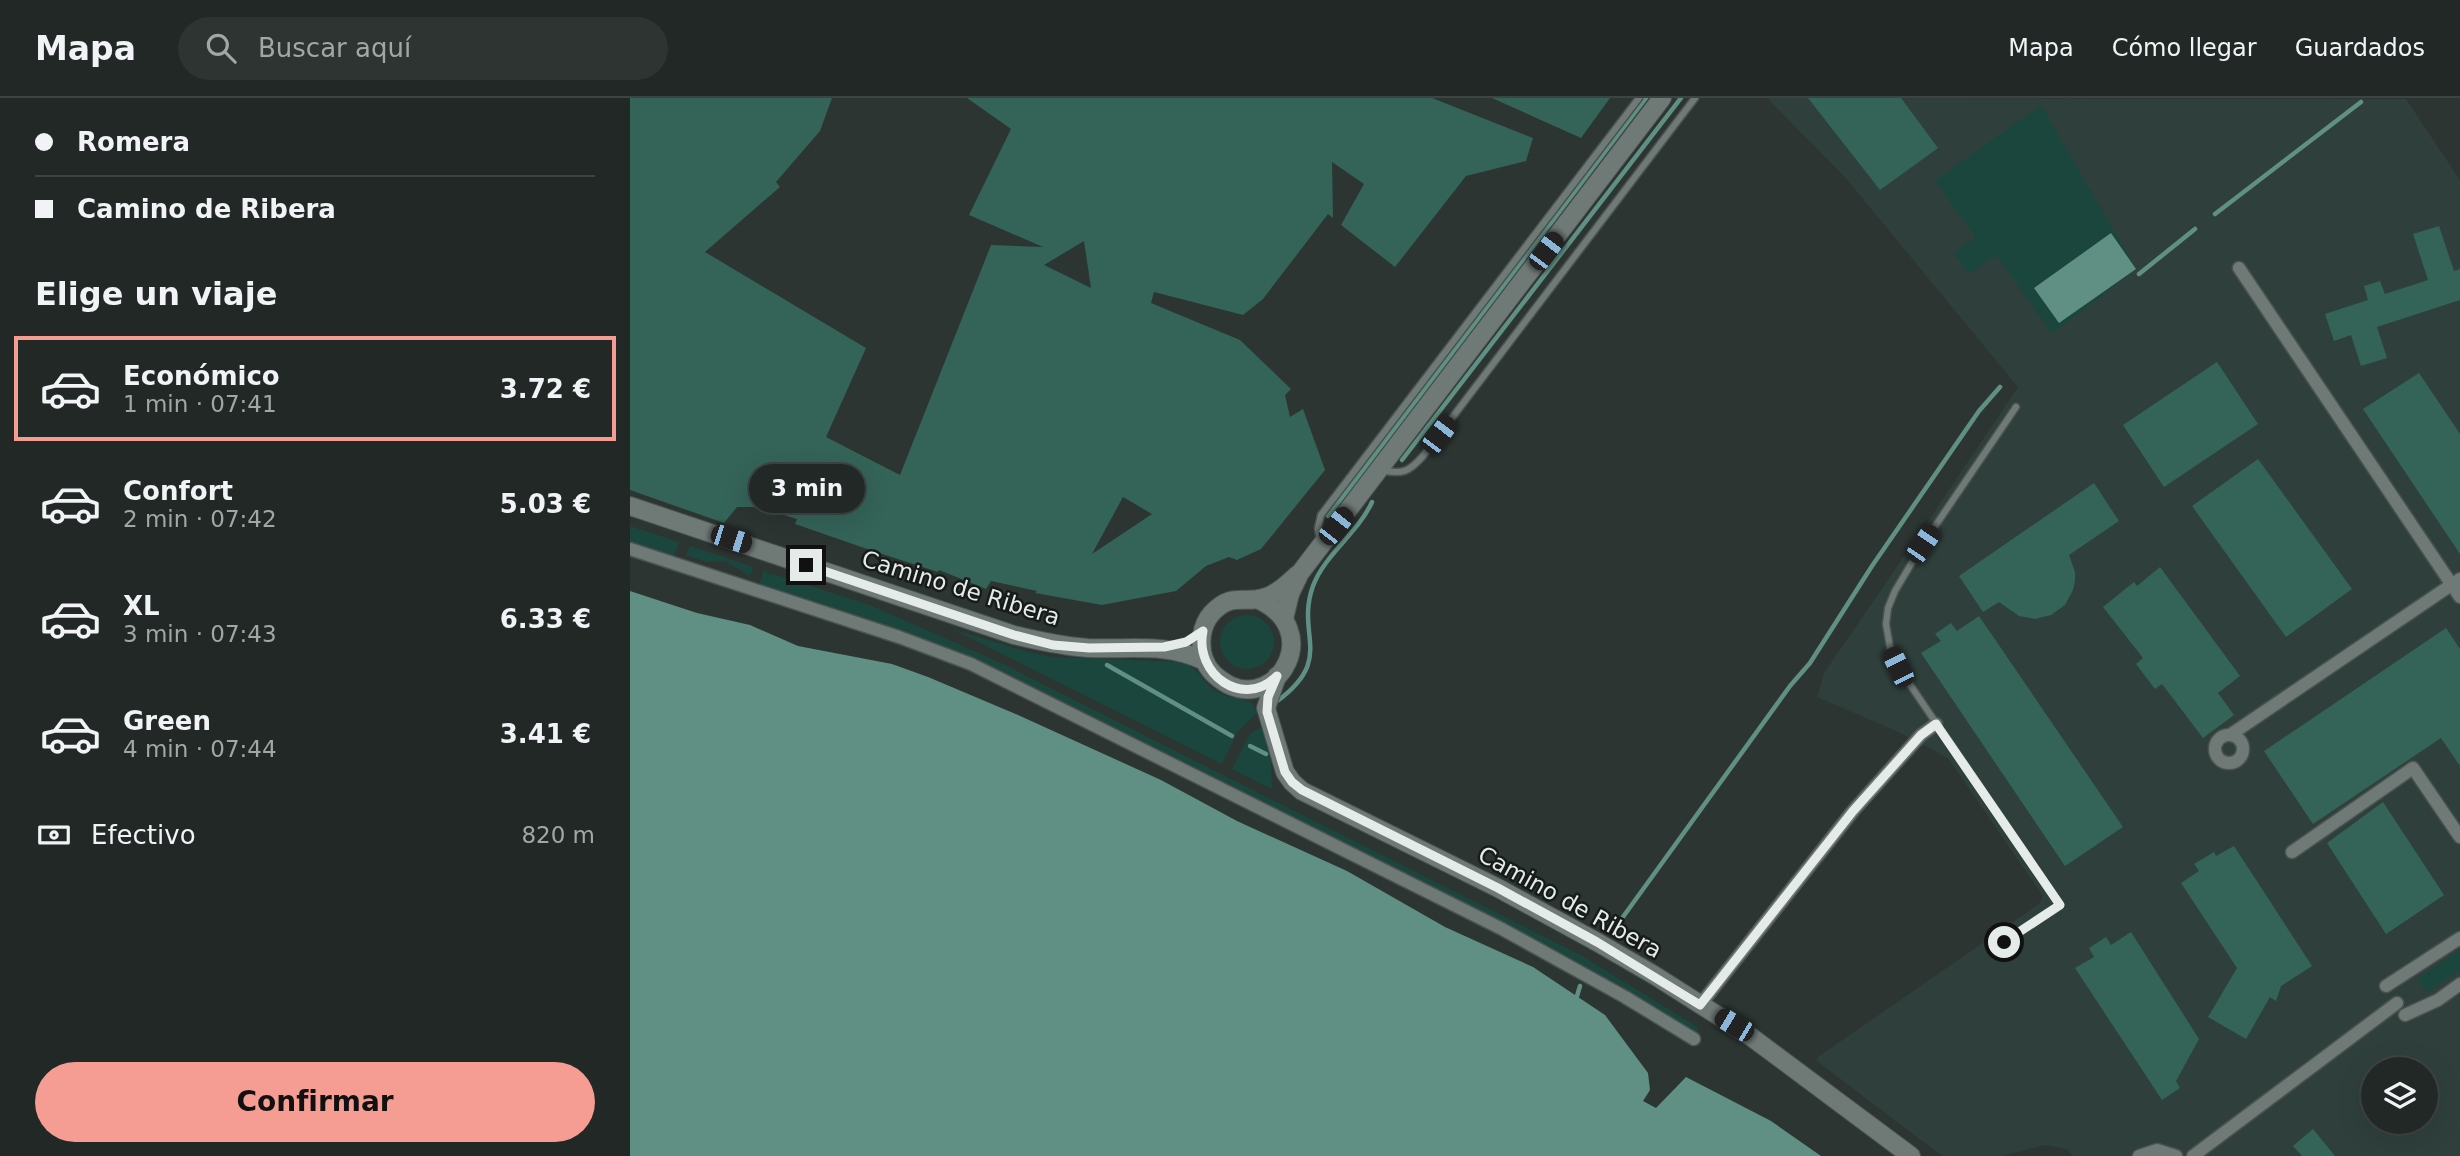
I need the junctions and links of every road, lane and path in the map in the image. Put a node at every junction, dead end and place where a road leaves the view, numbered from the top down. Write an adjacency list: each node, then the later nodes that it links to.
1 (1639, 98): 8 (lane)
2 (1662, 98): 6 (main road)
3 (1695, 98): 6 (lane)
4 (2239, 268): 11 (street)
5 (2016, 407): 21 (lane)
6 (1379, 470): 8 (main road)
7 (630, 506): 16 (main road, Camino de Ribera)
8 (1321, 545): 10 (main road)
9 (630, 549): 32 (street)
10 (1300, 573): 13 (main road); 14 (main road)
11 (2456, 582): 12 (street); 22 (street)
12 (2460, 597)
13 (1256, 599): 14 (main road); 15 (main road)
14 (1284, 619): 18 (main road)
15 (1203, 631): 16 (main road, Camino de Ribera); 17 (main road)
16 (1164, 647): 17 (main road, Camino de Ribera)
17 (1205, 661): 19 (main road)
18 (1277, 676): 19 (main road); 20 (main road)
19 (1245, 689): 20 (main road)
20 (1267, 711): 30 (main road, Camino de Ribera)
21 (1936, 724): 26 (lane); 30 (street)
22 (2230, 735)
23 (2460, 837): 24 (street)
24 (2292, 852)
25 (2460, 938): 28 (street)
26 (2004, 942)
27 (2460, 984): 31 (street)
28 (2386, 986)
29 (2397, 1003): 36 (street)
30 (1700, 1005): 33 (main road, Camino de Ribera)
31 (2405, 1015)
32 (1694, 1039)
33 (1912, 1156)
34 (2139, 1156): 35 (street)
35 (2176, 1156)
36 (2193, 1156)

